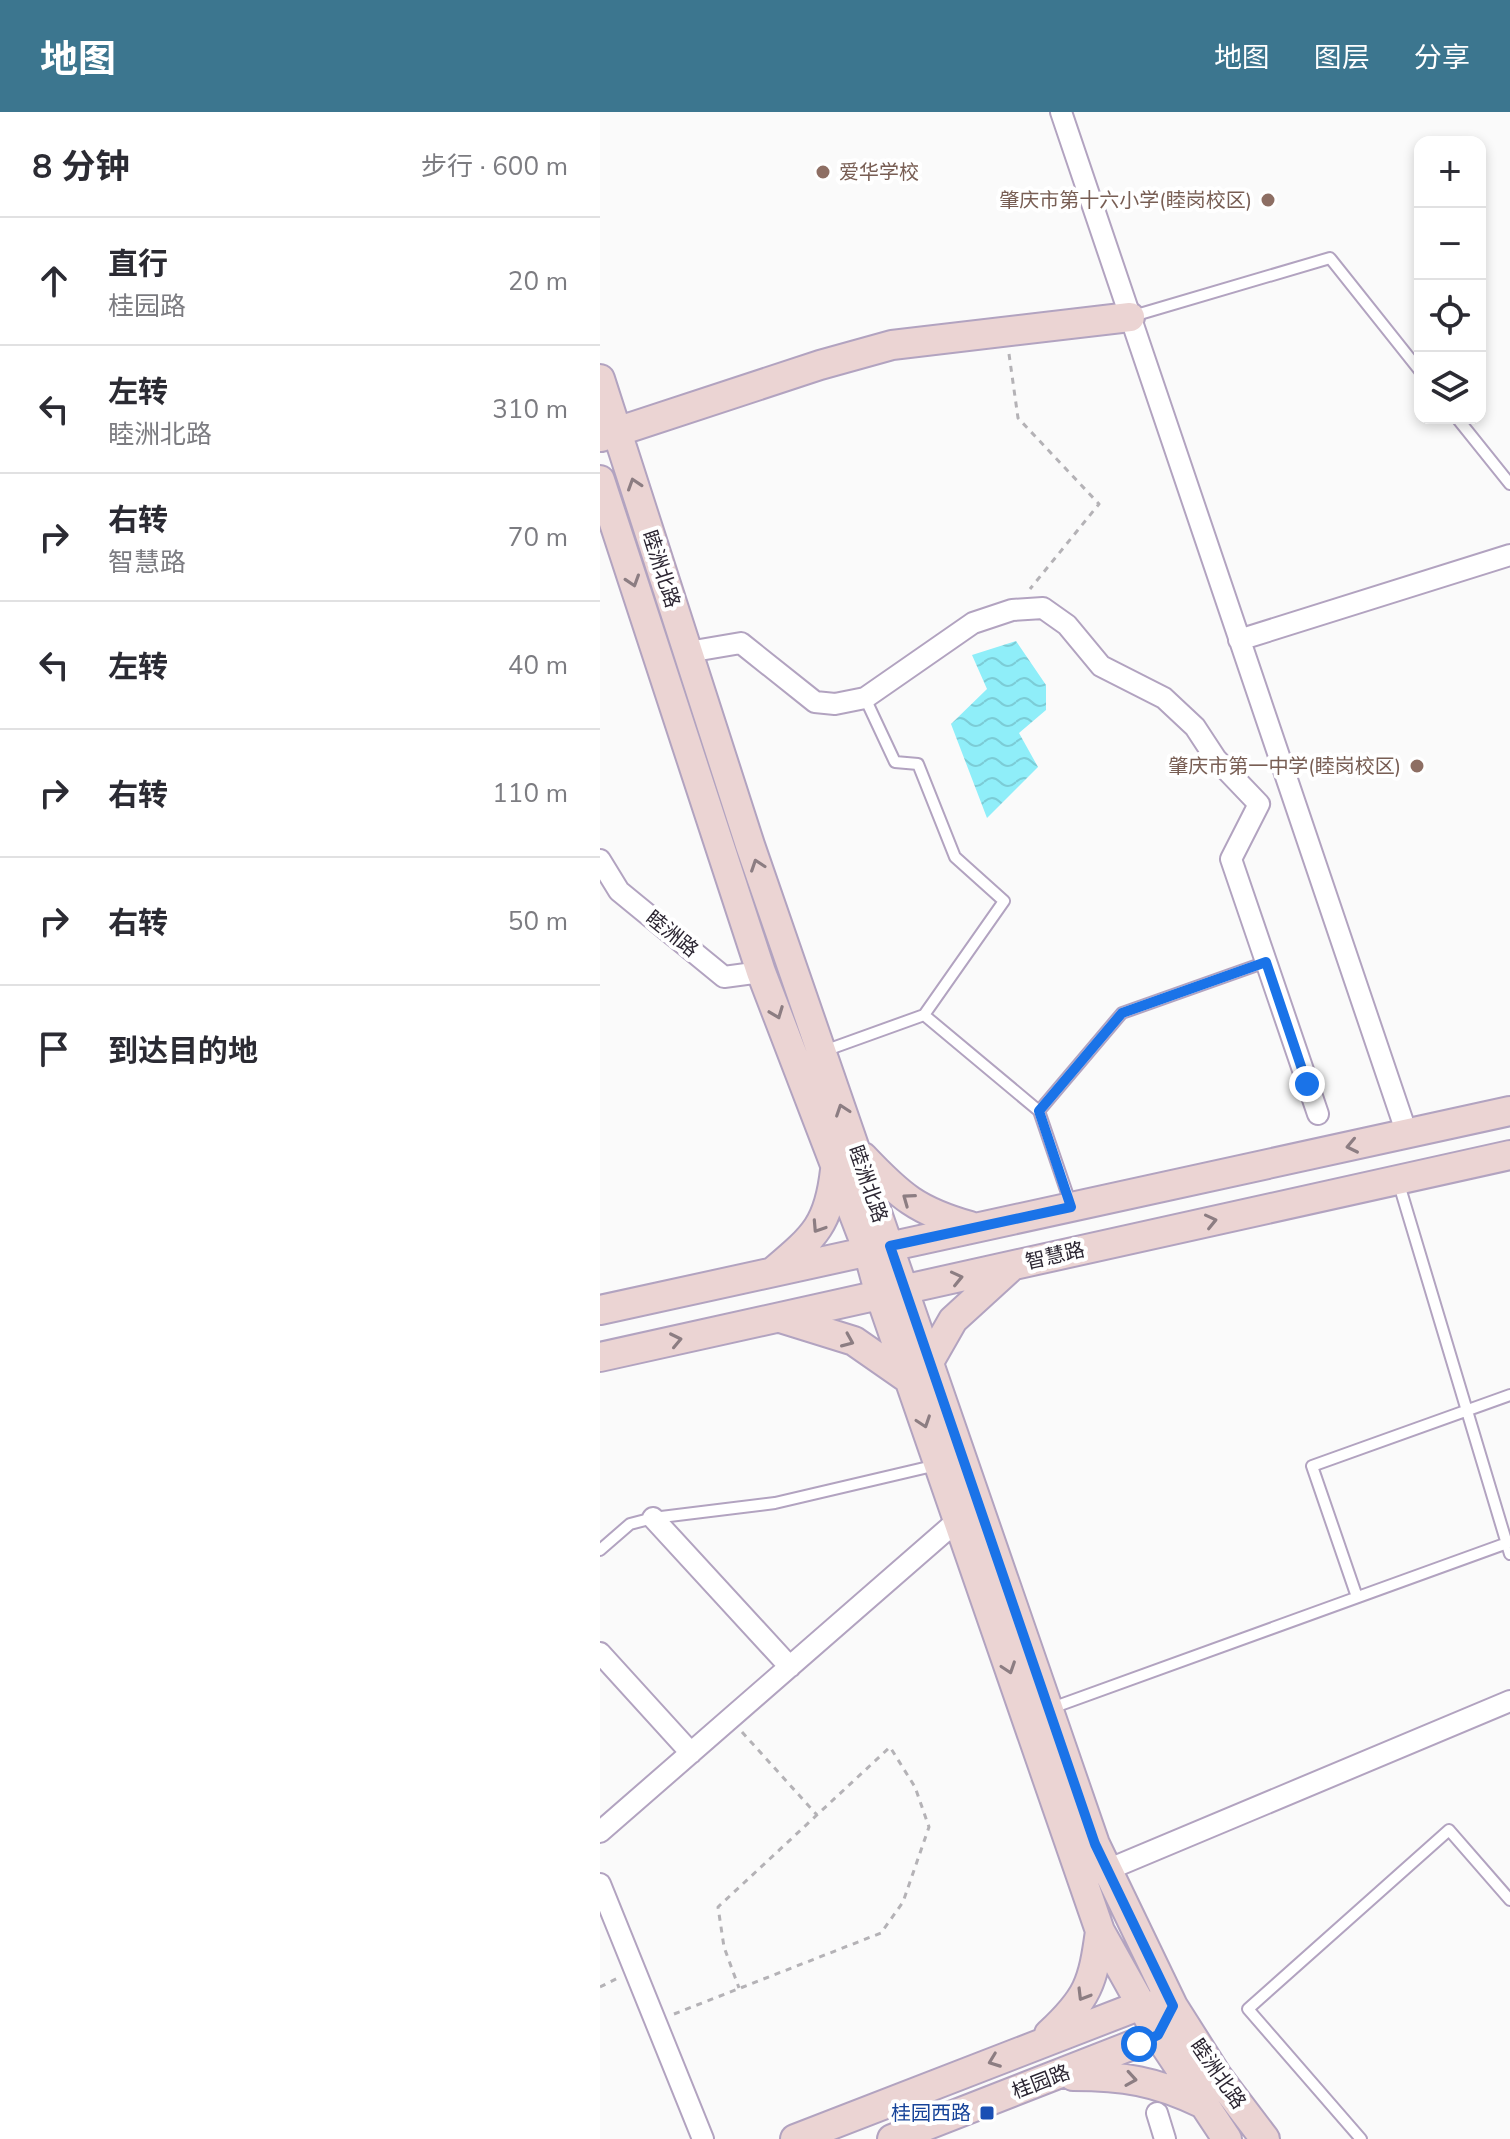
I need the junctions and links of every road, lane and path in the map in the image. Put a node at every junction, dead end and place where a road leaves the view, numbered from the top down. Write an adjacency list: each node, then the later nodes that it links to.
1 (1061, 112): 2 (street)
2 (1130, 317): 3 (main road); 4 (lane); 12 (street)
3 (1006, 332): 7 (main road); 11 (path)
4 (1414, 363)
5 (600, 379): 7 (main road, 睦洲北路)
6 (1462, 424): 9 (lane)
7 (608, 434): 13 (main road, 睦洲北路, one-way to 7)
8 (600, 480): 17 (main road, 睦洲北路, one-way to 17)
9 (1510, 484)
10 (1510, 555): 12 (street)
11 (1012, 610): 14 (street); 16 (street)
12 (1239, 640): 24 (street)
13 (688, 652): 14 (street); 19 (main road, 睦洲北路, one-way to 13)
14 (865, 698): 18 (lane)
15 (600, 860): 17 (street, 睦洲路)
16 (1266, 962): 20 (lane); 22 (street)
17 (761, 972): 26 (main road, 睦洲北路, one-way to 26)
18 (924, 1015): 19 (lane); 20 (lane)
19 (822, 1052): 26 (main road, 睦洲北路, one-way to 19)
20 (1039, 1111): 29 (lane)
21 (1510, 1111): 23 (main road)
22 (1318, 1114)
23 (1468, 1120): 24 (main road); 27 (main road)
24 (1407, 1134): 29 (main road, one-way to 29)
25 (1510, 1155): 27 (main road, 智慧路)
26 (845, 1157): 30 (main road, one-way to 26); 31 (main road, 睦洲北路); 33 (main road, one-way to 33)
27 (1478, 1162): 28 (main road, 智慧路)
28 (1397, 1179): 32 (main road, 智慧路, one-way to 28); 40 (lane)
29 (1071, 1207): 30 (main road)
30 (974, 1228): 31 (main road)
31 (879, 1249): 33 (main road); 34 (main road, 睦洲北路)
32 (1013, 1265): 34 (main road, 智慧路, one-way to 32); 38 (main road)
33 (772, 1273): 35 (main road)
34 (892, 1292): 36 (main road, 智慧路); 38 (main road, 睦洲北路)
35 (600, 1310)
36 (779, 1317): 37 (main road, 智慧路, one-way to 36); 38 (main road, one-way to 38)
37 (600, 1357)
38 (920, 1371): 41 (main road, 睦洲北路, one-way to 41); 50 (main road, 睦洲北路)
39 (1510, 1395): 40 (lane)
40 (1467, 1410): 44 (lane); 46 (lane)
41 (939, 1465): 42 (lane); 43 (main road, 睦洲北路)
42 (653, 1518): 45 (lane); 48 (street)
43 (958, 1520): 48 (street); 58 (main road, 睦洲北路, one-way to 58)
44 (1509, 1547): 46 (lane)
45 (600, 1550)
46 (1357, 1597): 50 (lane)
47 (600, 1653): 52 (street)
48 (790, 1667): 51 (street)
49 (1510, 1701): 55 (street)
50 (1049, 1709): 55 (main road, 睦洲北路)
51 (730, 1719): 52 (street); 53 (path)
52 (691, 1753): 54 (street)
53 (817, 1815): 59 (path); 59 (path)
54 (600, 1832)
55 (1107, 1870): 61 (main road, 睦洲北路)
56 (600, 1884): 62 (street)
57 (1510, 1900): 74 (lane)
58 (1100, 1931): 60 (main road, 睦洲北路); 64 (main road, one-way to 64)
59 (739, 1988): 62 (path)
60 (1141, 2005): 61 (main road); 63 (main road, 睦洲北路); 64 (main road)
61 (1173, 2006): 63 (main road); 73 (main road, 睦洲北路)
62 (656, 2021): 68 (street)
63 (1158, 2035): 65 (main road, 桂园路); 66 (main road, 睦洲北路)
64 (1038, 2044): 69 (main road, one-way to 69)
65 (1056, 2076): 66 (main road, one-way to 66); 70 (main road, 桂园路)
66 (1201, 2103): 72 (main road, 睦洲北路)
67 (1157, 2113): 71 (street)
68 (703, 2139)
69 (795, 2139)
70 (892, 2139)
71 (1165, 2139)
72 (1227, 2139)
73 (1265, 2139)
74 (1361, 2139)

